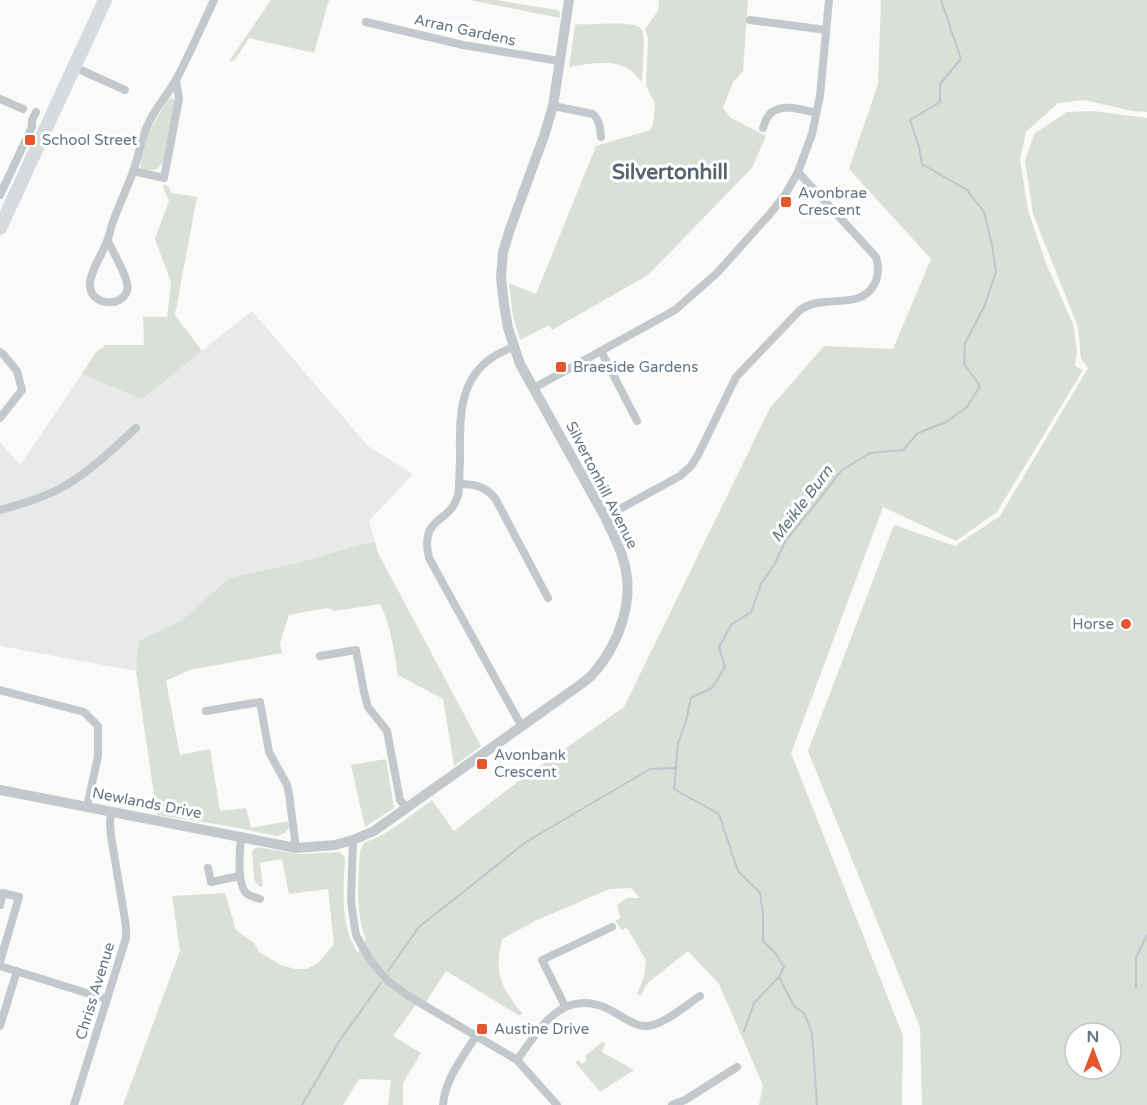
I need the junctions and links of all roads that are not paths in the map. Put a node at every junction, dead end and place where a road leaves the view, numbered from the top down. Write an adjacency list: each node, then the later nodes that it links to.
1 (105, 0): 9 (main road)
2 (214, 0): 10 (street)
3 (569, 0): 8 (street, Silvertonhill Avenue)
4 (829, 0): 7 (street)
5 (750, 20): 7 (street)
6 (366, 22): 8 (street, Arran Gardens)
7 (826, 30): 16 (street)
8 (560, 61): 13 (street, Silvertonhill Avenue)
9 (74, 67): 11 (street); 22 (main road)
10 (176, 80): 19 (street); 19 (street)
11 (125, 90)
12 (0, 99): 14 (street)
13 (553, 106): 18 (street); 24 (street, Silvertonhill Avenue)
14 (23, 109)
15 (36, 112): 21 (street)
16 (816, 113): 17 (street); 20 (street)
17 (763, 128)
18 (602, 137)
19 (133, 171): 23 (street)
20 (798, 172): 25 (street); 33 (street)
21 (0, 195)
22 (0, 228)
23 (108, 241): 23 (street)
24 (514, 346): 27 (street, Silvertonhill Avenue); 31 (street)
25 (601, 351): 27 (street); 29 (street)
26 (0, 352): 28 (street)
27 (534, 388): 33 (street, Silvertonhill Avenue)
28 (0, 418)
29 (637, 421)
30 (136, 428): 32 (street)
31 (459, 484): 34 (street); 38 (street)
32 (0, 510)
33 (605, 517): 38 (street, Silvertonhill Avenue)
34 (548, 598)
35 (320, 657): 41 (street)
36 (0, 690): 40 (street)
37 (206, 711): 45 (street)
38 (522, 727): 41 (street, Silvertonhill Avenue)
39 (0, 790): 40 (street, Newlands Drive)
40 (87, 807): 42 (street, Newlands Drive)
41 (407, 808): 44 (street, Silvertonhill Avenue)
42 (111, 811): 43 (street, Newlands Drive); 54 (street, Chriss Avenue)
43 (241, 837): 45 (street, Newlands Drive); 47 (street)
44 (353, 840): 45 (street, Silvertonhill Avenue); 57 (street)
45 (292, 847)
46 (208, 867): 47 (street)
47 (240, 876): 48 (street)
48 (260, 899)
49 (0, 904): 51 (street)
50 (612, 927): 55 (street)
51 (0, 964): 52 (street)
52 (17, 971): 54 (street); 56 (street)
53 (700, 996): 55 (street)
54 (106, 999): 60 (street, Chriss Avenue)
55 (565, 1006): 58 (street)
56 (0, 1026)
57 (476, 1036): 58 (street); 61 (street)
58 (517, 1060): 62 (street)
59 (737, 1067): 63 (street)
60 (75, 1105)
61 (443, 1105)
62 (557, 1105)
63 (672, 1105)

